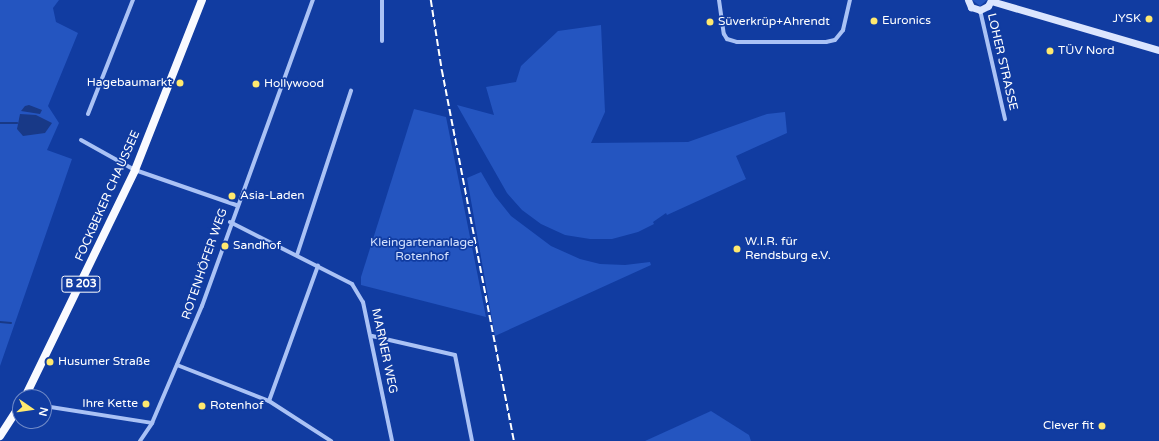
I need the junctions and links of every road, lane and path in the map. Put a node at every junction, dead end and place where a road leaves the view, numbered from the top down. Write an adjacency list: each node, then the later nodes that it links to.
1 (133, 0): 13 (street)
2 (202, 0): 16 (main road, FOCKBEKER CHAUSSEE / B 203)
3 (313, 0): 17 (street, ROTENHÖFER WEG)
4 (382, 0): 10 (street)
5 (719, 0): 6 (street)
6 (850, 0)
7 (968, 0): 9 (street)
8 (991, 1): 9 (street); 11 (street)
9 (980, 10): 14 (street, LOHER STRASSE)
10 (382, 41)
11 (1159, 50)
12 (351, 91): 19 (street)
13 (88, 114)
14 (1005, 119)
15 (81, 140): 16 (street)
16 (135, 170): 17 (street); 23 (main road, FOCKBEKER CHAUSSEE / B 203)
17 (236, 205): 18 (street, ROTENHÖFER WEG)
18 (230, 222): 19 (street, MARNER WEG); 22 (street, ROTENHÖFER WEG)
19 (297, 255): 20 (street, MARNER WEG)
20 (318, 266): 21 (street, MARNER WEG); 24 (street)
21 (372, 336): 31 (street, MARNER WEG); 32 (street)
22 (177, 365): 24 (street); 27 (street, ROTENHÖFER WEG)
23 (29, 389)
24 (269, 401): 30 (street)
25 (52, 407): 27 (street)
26 (12, 417): 28 (main road)
27 (152, 424): 29 (street, ROTENHÖFER WEG)
28 (0, 436)
29 (140, 441)
30 (331, 441)
31 (392, 441)
32 (472, 441)

